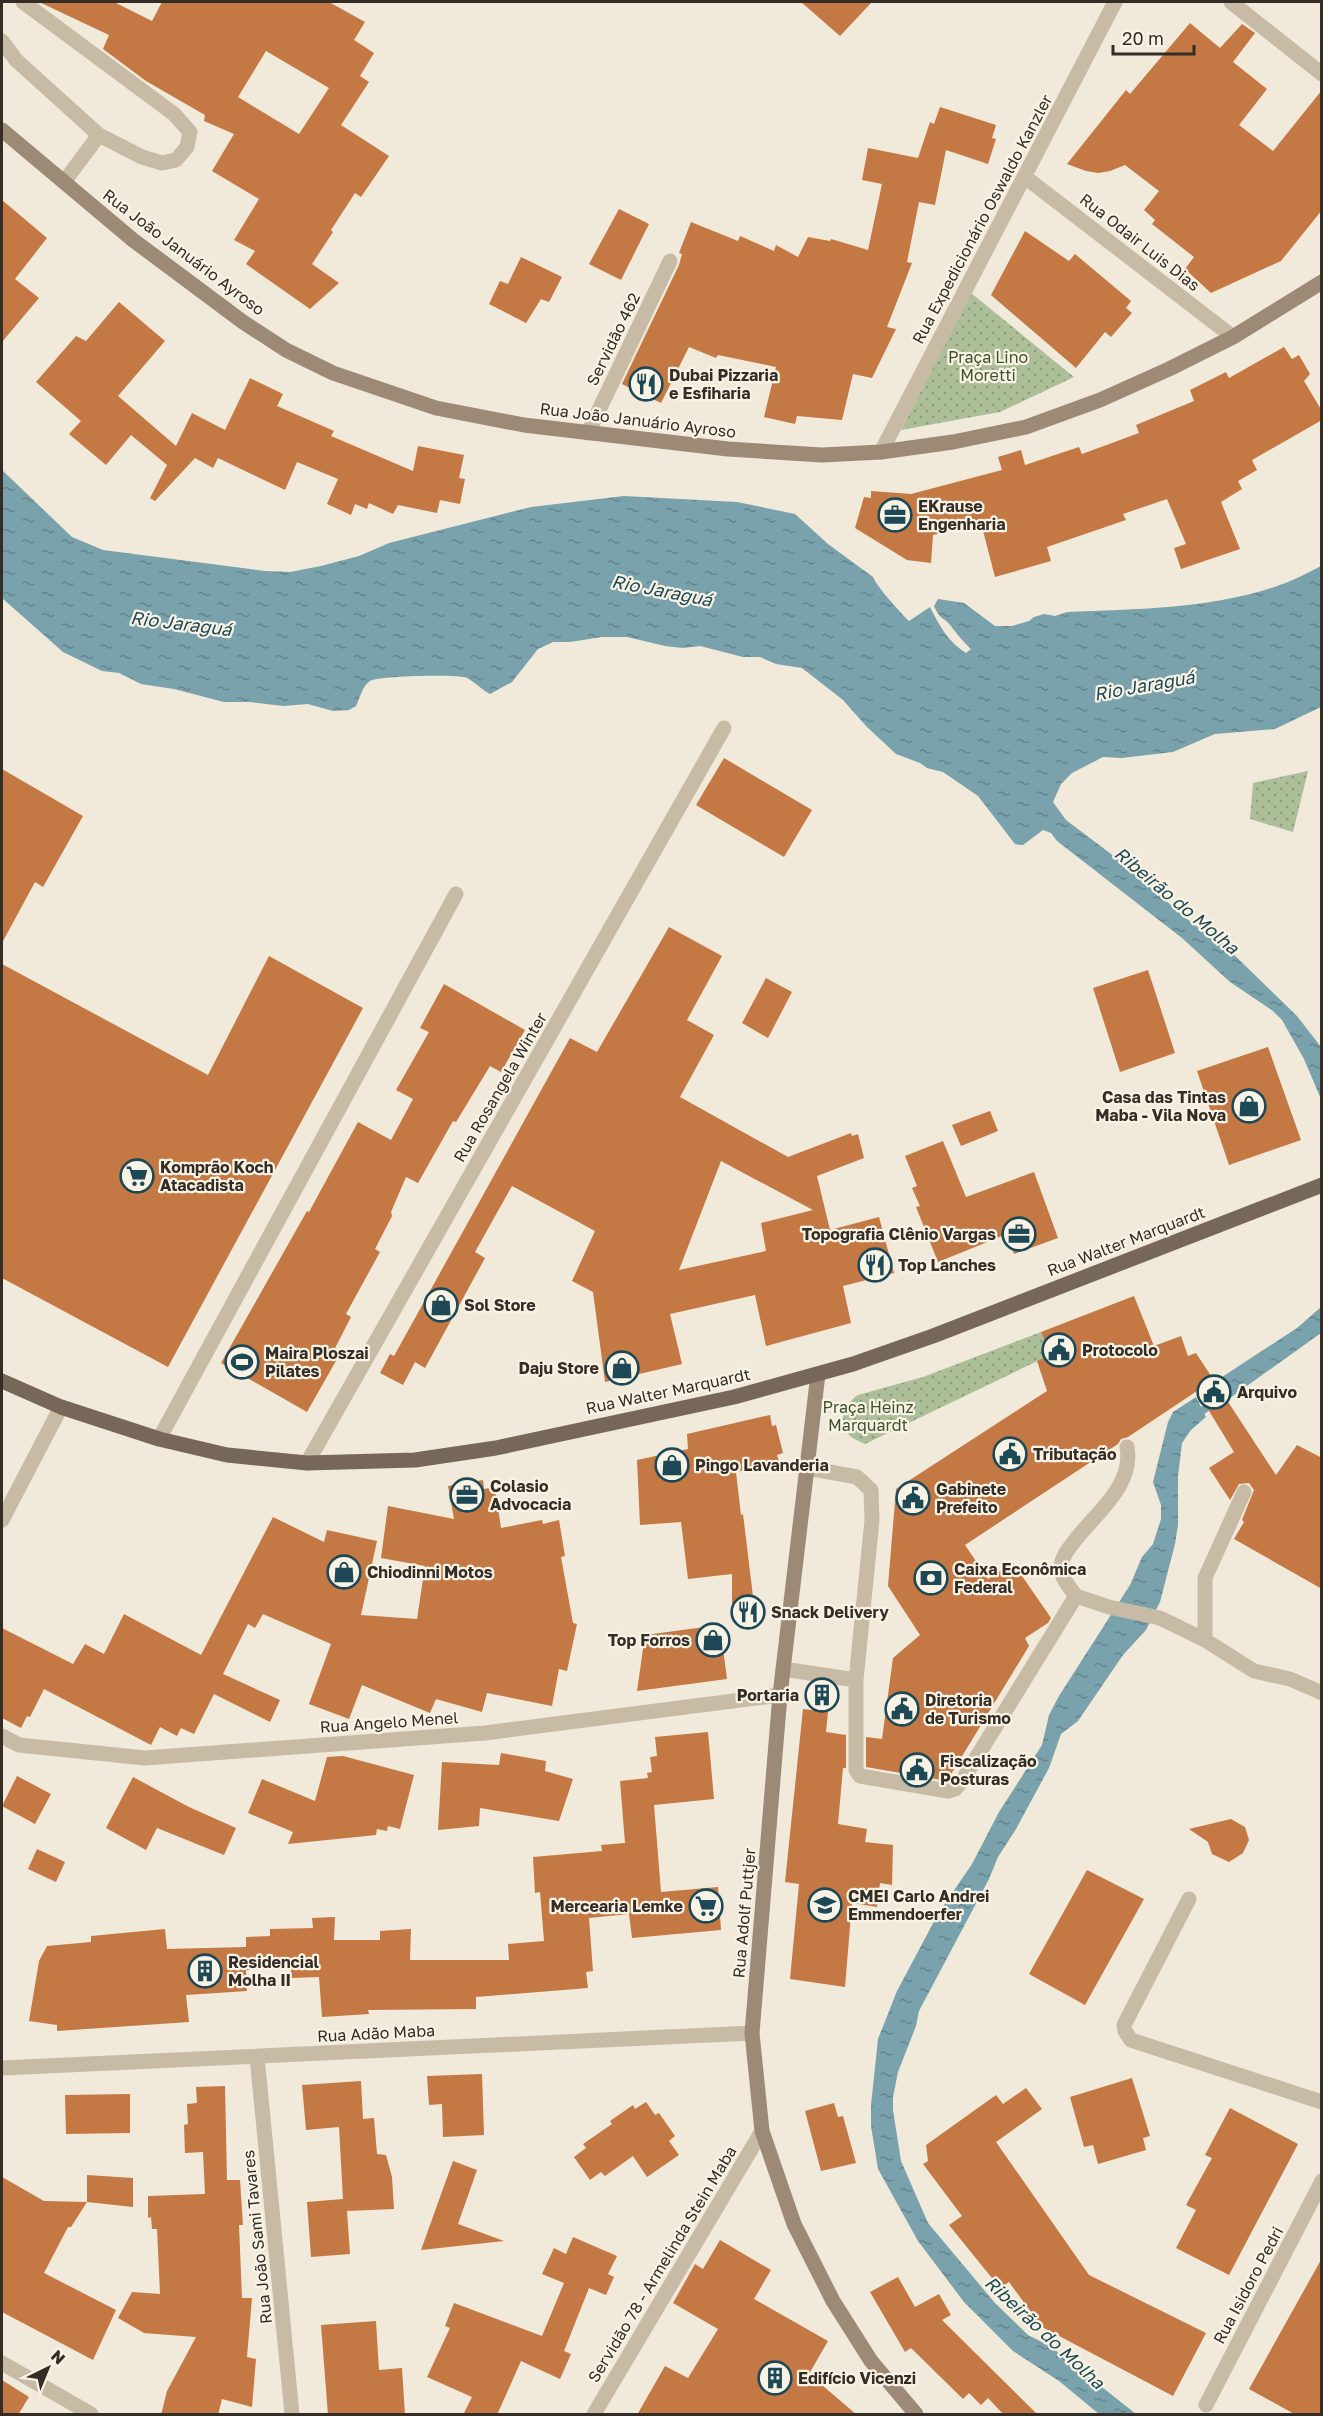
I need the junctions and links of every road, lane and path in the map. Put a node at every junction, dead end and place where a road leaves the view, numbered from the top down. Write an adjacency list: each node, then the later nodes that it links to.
1 (23, 2): 7 (street)
2 (1115, 2): 8 (street, Rua Expedicionário Oswaldo Kanzler)
3 (1231, 2): 5 (street)
4 (2, 41): 7 (street)
5 (1322, 74)
6 (2, 130): 9 (main road, Rua João Januário Ayroso)
7 (99, 135): 9 (street)
8 (1025, 177): 12 (street, Rua Odair Luis Dias); 14 (street, Rua Expedicionário Oswaldo Kanzler)
9 (64, 182): 13 (main road, Rua João Januário Ayroso)
10 (670, 261): 13 (street, Servidão 462)
11 (1322, 282): 12 (main road, Rua João Januário Ayroso)
12 (1233, 337): 14 (main road, Rua João Januário Ayroso)
13 (588, 433): 14 (main road, Rua João Januário Ayroso)
14 (881, 452)
15 (724, 728): 23 (street, Rua Rosangela Winter)
16 (456, 894): 21 (street)
17 (1322, 1185): 18 (main road, Rua Walter Marquardt)
18 (818, 1374): 23 (main road, Rua Walter Marquardt); 24 (main road, Rua Adolf Puttjer)
19 (2, 1381): 20 (main road, Rua Walter Marquardt)
20 (61, 1407): 21 (main road, Rua Walter Marquardt); 26 (street)
21 (159, 1439): 23 (main road, Rua Walter Marquardt)
22 (1128, 1447): 27 (street)
23 (307, 1463)
24 (807, 1468): 29 (main road, Rua Adolf Puttjer); 30 (street)
25 (1244, 1492): 28 (street)
26 (2, 1520)
27 (1076, 1596): 28 (street); 30 (street)
28 (1205, 1640): 31 (street)
29 (783, 1669): 30 (street); 32 (main road, Rua Adolf Puttjer)
30 (856, 1680)
31 (1322, 1693)
32 (780, 1695): 33 (street, Rua Angelo Menel); 35 (main road, Rua Adolf Puttjer)
33 (2, 1736)
34 (1189, 1899): 38 (street)
35 (752, 2033): 36 (street, Rua Adão Maba); 39 (main road, Rua Adolf Puttjer)
36 (257, 2057): 37 (street, Rua Adão Maba); 44 (street, Rua João Sami Tavares)
37 (2, 2068)
38 (1322, 2102)
39 (762, 2132): 45 (street, Servidão 78 - Armelinda Stein Maba); 46 (main road, Rua Adolf Puttjer)
40 (1322, 2181): 42 (street, Rua Isidoro Pedri)
41 (2, 2363): 43 (street)
42 (1206, 2404)
43 (91, 2415)
44 (292, 2415)
45 (594, 2415)
46 (916, 2415)

